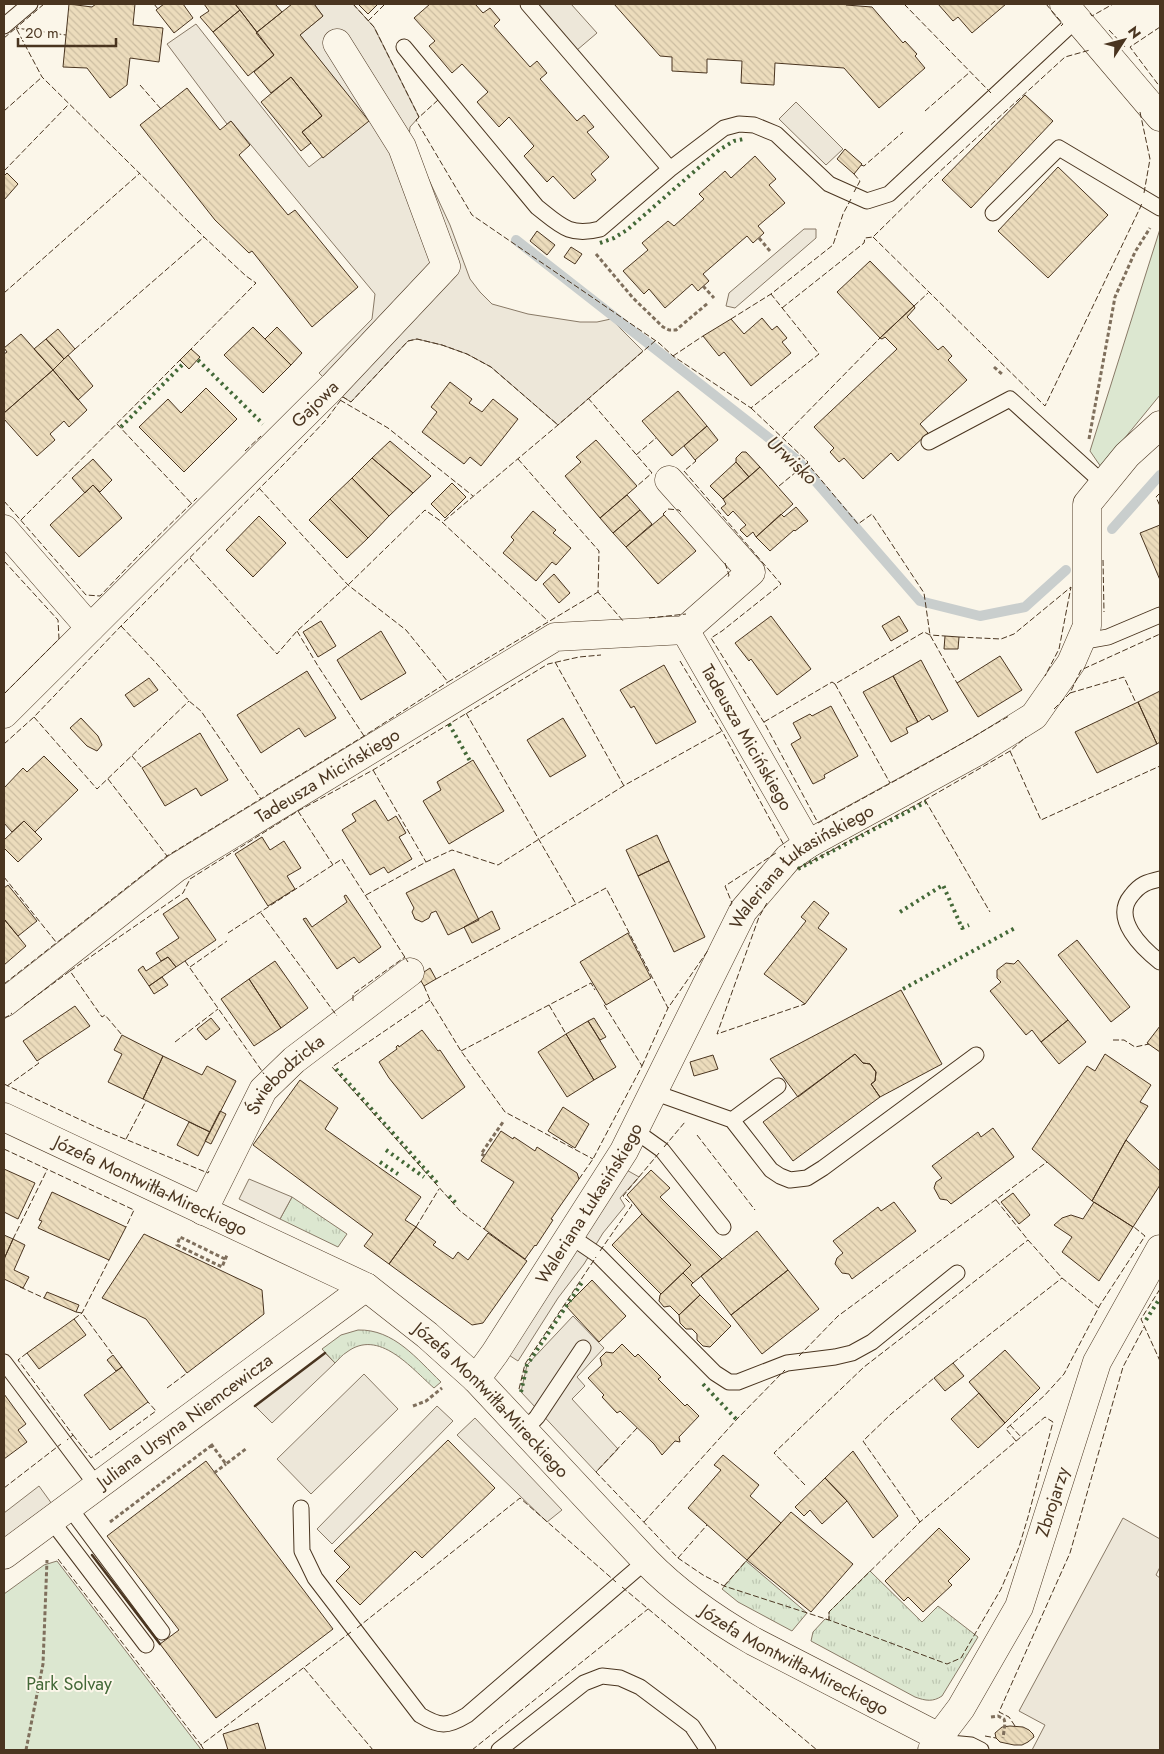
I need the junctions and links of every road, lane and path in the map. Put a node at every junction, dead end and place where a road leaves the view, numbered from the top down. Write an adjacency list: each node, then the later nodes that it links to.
1 (30, 4): 4 (lane)
2 (528, 4): 8 (lane)
3 (1071, 12): 7 (street); 8 (lane)
4 (4, 26)
5 (337, 43): 25 (street, Gajowa)
6 (404, 47): 12 (lane)
7 (1160, 117)
8 (670, 168): 12 (lane)
9 (1160, 208): 10 (lane)
10 (993, 213)
11 (1150, 227): 20 (path)
12 (587, 232): 17 (path)
13 (759, 238): 14 (path)
14 (770, 251)
15 (703, 286): 16 (path)
16 (714, 298)
17 (708, 304)
18 (1160, 425): 22 (street, Waleriana Łukasińskiego)
19 (929, 442): 20 (lane)
20 (1084, 466): 22 (lane)
21 (670, 480): 26 (street)
22 (1104, 484): 27 (street, Waleriana Łukasińskiego)
23 (4, 529): 25 (street)
24 (1160, 615): 27 (lane)
25 (90, 628): 28 (street, Gajowa)
26 (685, 630): 29 (street, Tadeusza Micińskiego); 33 (street, Tadeusza Micińskiego)
27 (1080, 642): 29 (street, Waleriana Łukasińskiego)
28 (4, 714)
29 (808, 844): 36 (street, Waleriana Łukasińskiego)
30 (1160, 879): 31 (lane)
31 (1160, 962)
32 (410, 972): 42 (street, Świebodzicka)
33 (4, 1003)
34 (976, 1055): 38 (lane)
35 (778, 1086): 38 (lane)
36 (653, 1092): 38 (lane); 40 (street, Waleriana Łukasińskiego)
37 (4, 1117): 42 (street, Józefa Montwiłła-Mireckiego)
38 (732, 1120)
39 (503, 1122): 41 (path)
40 (634, 1130): 43 (lane); 44 (street, Waleriana Łukasińskiego)
41 (484, 1156)
42 (203, 1211): 48 (street, Józefa Montwiłła-Mireckiego)
43 (723, 1227)
44 (570, 1236): 47 (lane); 51 (street, Waleriana Łukasińskiego)
45 (1160, 1249): 71 (street, Zbrojarzy)
46 (205, 1260): 46 (path)
47 (957, 1274)
48 (366, 1287): 51 (street, Józefa Montwiłła-Mireckiego); 60 (street, Juliana Ursyna Niemcewicza)
49 (583, 1348): 54 (lane)
50 (4, 1362): 60 (lane)
51 (476, 1379): 54 (street, Józefa Montwiłła-Mireckiego)
52 (448, 1383): 53 (path)
53 (413, 1406)
54 (524, 1431): 66 (street, Józefa Montwiłła-Mireckiego)
55 (207, 1439): 56 (path)
56 (212, 1446): 58 (path); 63 (path)
57 (247, 1448): 58 (path)
58 (226, 1464): 59 (path)
59 (214, 1473)
60 (97, 1486): 62 (street, Juliana Ursyna Niemcewicza)
61 (301, 1508): 66 (lane)
62 (60, 1514): 63 (lane); 64 (street, Juliana Ursyna Niemcewicza); 68 (lane)
63 (91, 1536): 67 (lane)
64 (4, 1555)
65 (47, 1559): 72 (path)
66 (646, 1561): 71 (street, Józefa Montwiłła-Mireckiego)
67 (162, 1632)
68 (146, 1645)
69 (998, 1716): 70 (path)
70 (1005, 1727)
71 (944, 1745): 75 (lane)
72 (26, 1750)
73 (499, 1750): 74 (lane)
74 (708, 1750)
75 (981, 1750)

